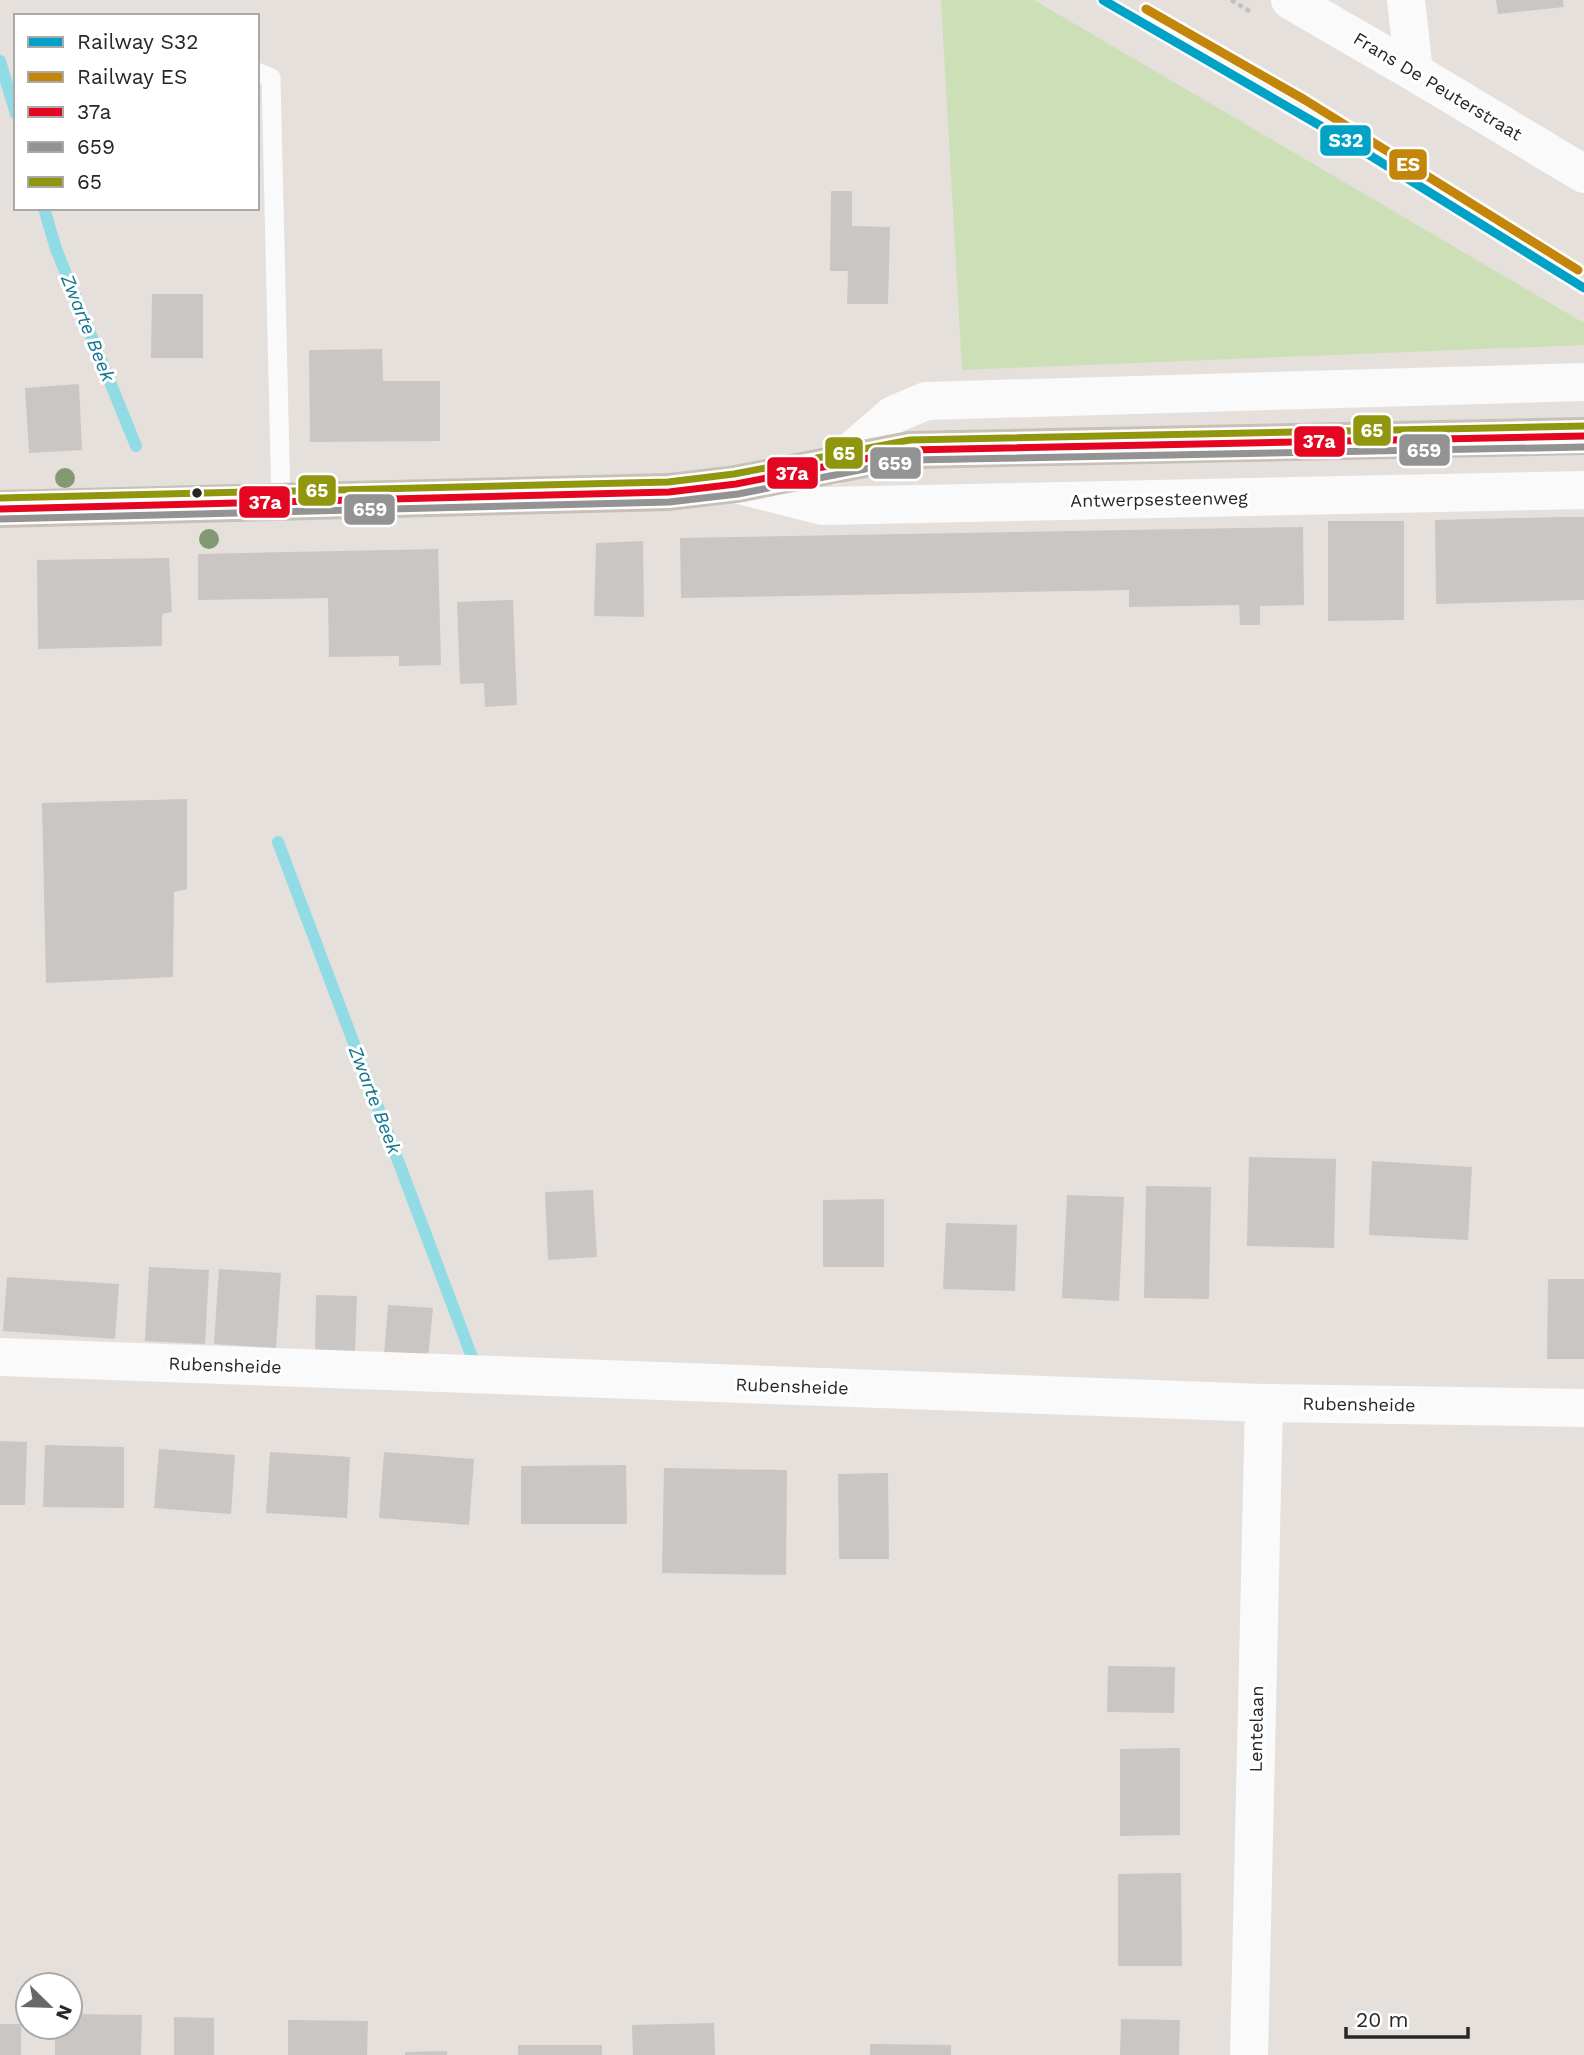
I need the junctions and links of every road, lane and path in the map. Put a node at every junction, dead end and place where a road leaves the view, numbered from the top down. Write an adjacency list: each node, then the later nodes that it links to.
1 (1290, 0): 3 (street, Frans De Peuterstraat)
2 (1406, 0): 3 (street)
3 (1415, 72): 5 (street, Frans De Peuterstraat)
4 (259, 73): 11 (lane)
5 (1584, 174)
6 (1584, 382): 8 (street)
7 (1584, 436): 8 (main road, Antwerpsesteenweg)
8 (834, 466): 9 (main road, Antwerpsesteenweg)
9 (736, 484): 10 (street, Antwerpsesteenweg); 11 (main road, Antwerpsesteenweg)
10 (1584, 491)
11 (281, 502): 12 (main road, Antwerpsesteenweg)
12 (0, 509)
13 (0, 1357): 14 (street, Rubensheide)
14 (1264, 1403): 15 (street, Rubensheide); 16 (street, Lentelaan)
15 (1584, 1408)
16 (1249, 2055)

